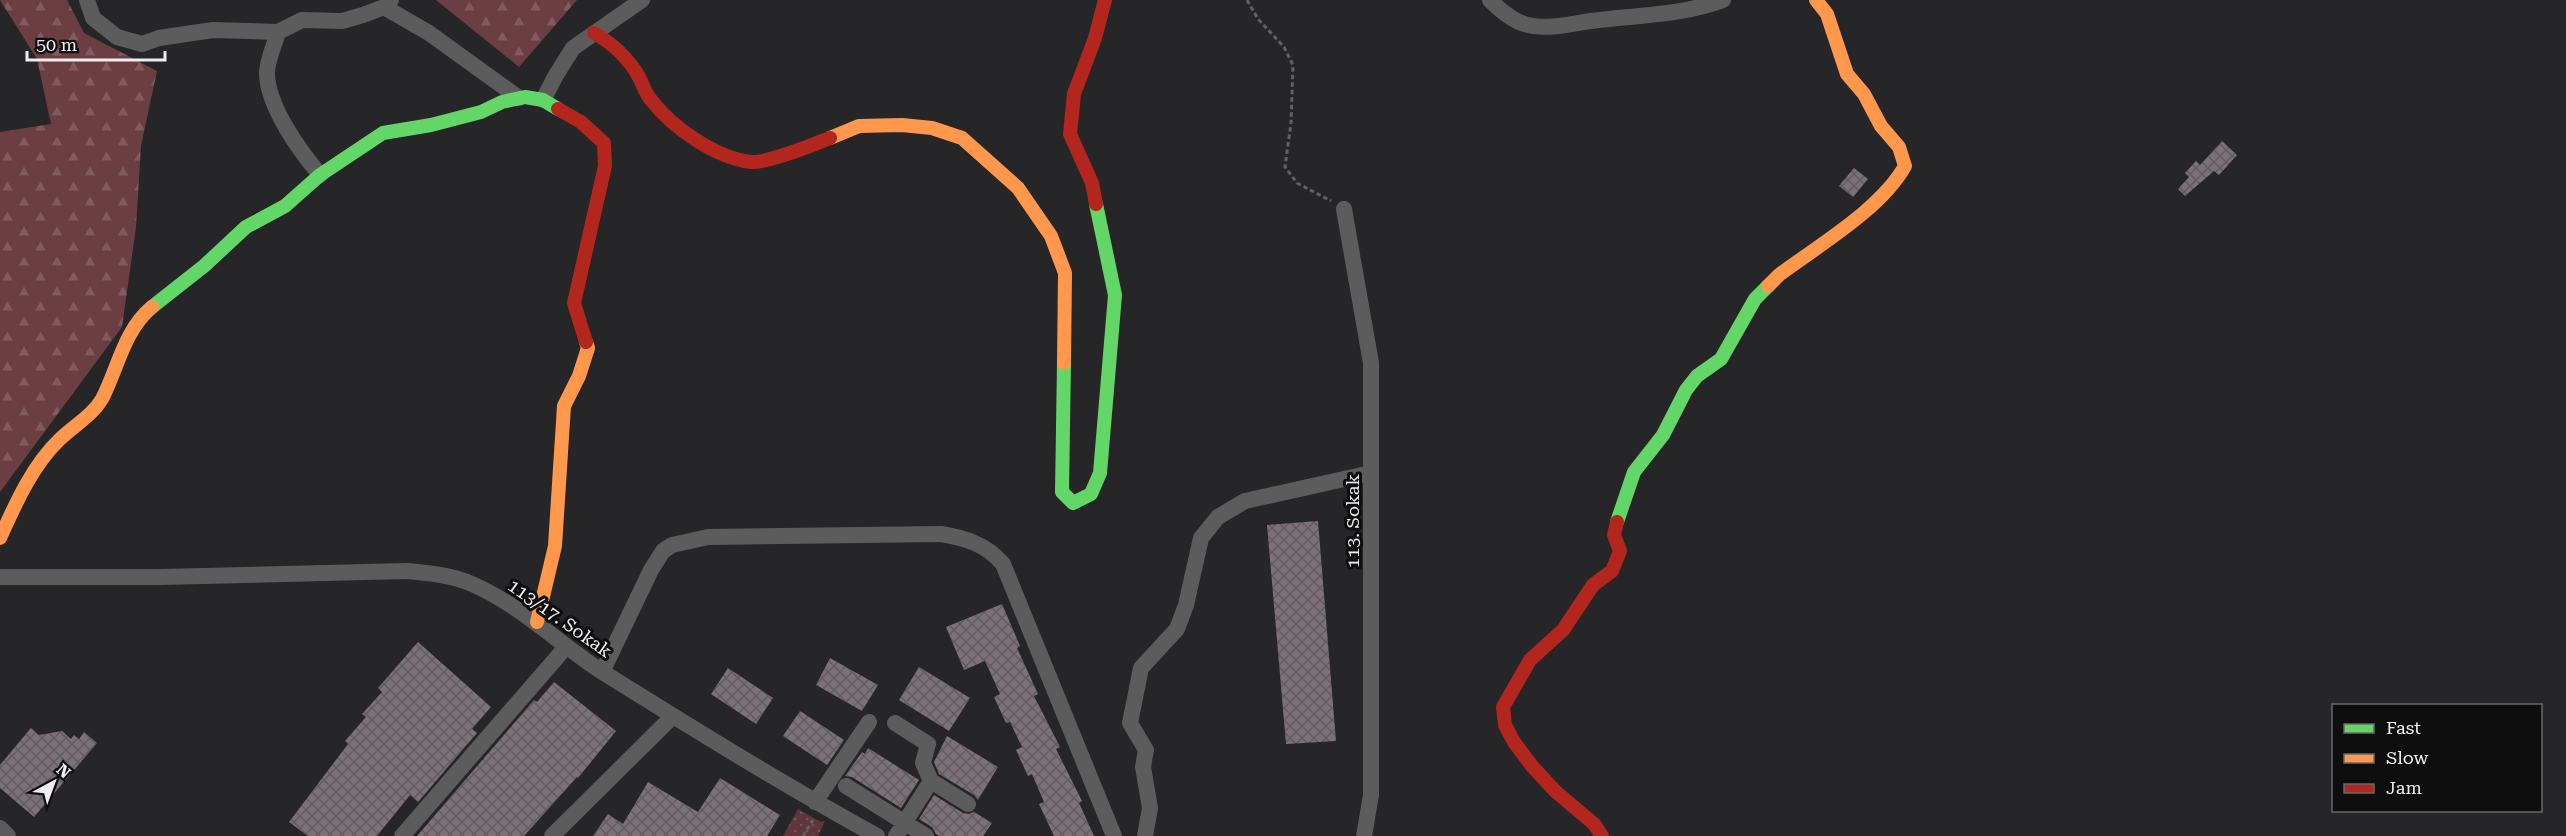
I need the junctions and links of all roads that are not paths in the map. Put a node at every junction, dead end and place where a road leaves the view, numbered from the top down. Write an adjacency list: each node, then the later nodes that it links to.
1 (87, 0): 8 (street)
2 (642, 0): 9 (street)
3 (1105, 0): 9 (street)
4 (1490, 0): 5 (street)
5 (1723, 0)
6 (1816, 0): 37 (street)
7 (388, 4): 8 (street); 10 (street)
8 (278, 32): 12 (street)
9 (594, 33): 11 (street)
10 (519, 98): 11 (street); 12 (street)
11 (543, 100): 17 (street)
12 (320, 175): 15 (street)
13 (1344, 208): 14 (street, 113. Sokak)
14 (1371, 473): 35 (street); 36 (street, 113. Sokak)
15 (0, 538)
16 (0, 577): 17 (street, 113/17. Sokak)
17 (537, 622): 18 (street, 113/17. Sokak)
18 (566, 647): 19 (street, 113/17. Sokak); 30 (street)
19 (602, 672): 20 (street, 113/17. Sokak); 34 (street)
20 (673, 716): 25 (street, 113/17. Sokak); 31 (street)
21 (869, 722): 25 (street)
22 (895, 723): 23 (street)
23 (931, 781): 26 (street); 28 (street)
24 (846, 786): 28 (street)
25 (815, 802): 32 (street, 113/17. Sokak)
26 (968, 804)
27 (0, 828): 29 (street)
28 (900, 829): 33 (street)
29 (8, 836)
30 (402, 836)
31 (552, 836)
32 (877, 836)
33 (926, 836)
34 (1114, 836)
35 (1145, 836)
36 (1364, 836)
37 (1602, 836)

